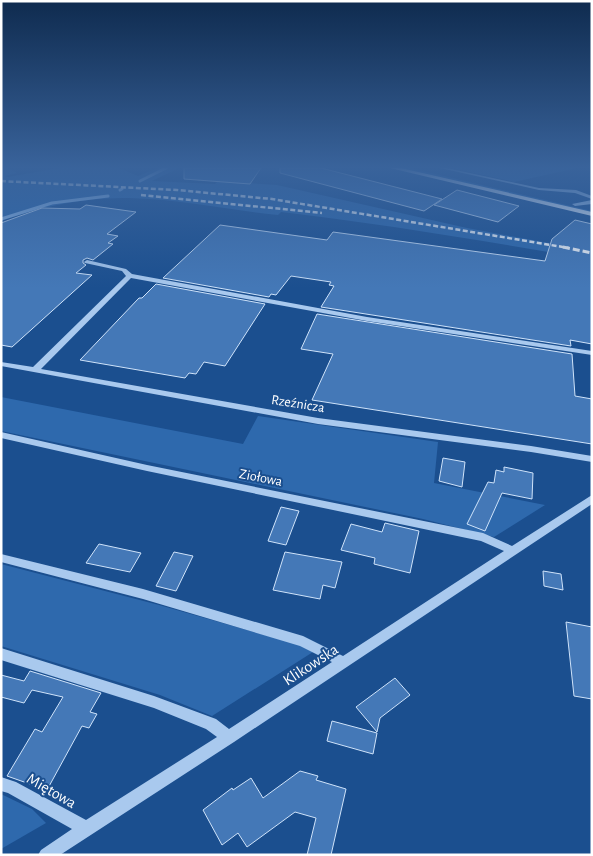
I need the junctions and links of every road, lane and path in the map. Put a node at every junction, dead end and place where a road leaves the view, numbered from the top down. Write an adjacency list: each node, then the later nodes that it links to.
1 (566, 208): 2 (main road)
2 (592, 214)
3 (87, 262): 4 (street)
4 (130, 276): 5 (street); 7 (street)
5 (592, 353)
6 (1, 364): 7 (street, Rzeźnicza)
7 (35, 370): 9 (street, Rzeźnicza)
8 (1, 435): 11 (street, Ziołowa)
9 (592, 459)
10 (592, 499): 11 (street, Klikowska)
11 (514, 551): 14 (street, Klikowska)
12 (1, 558): 14 (street)
13 (1, 654): 15 (street)
14 (343, 662): 15 (street, Klikowska)
15 (229, 737): 17 (street, Klikowska)
16 (1, 784): 17 (street, Miętowa)
17 (85, 828): 18 (street, Klikowska)
18 (46, 855)

